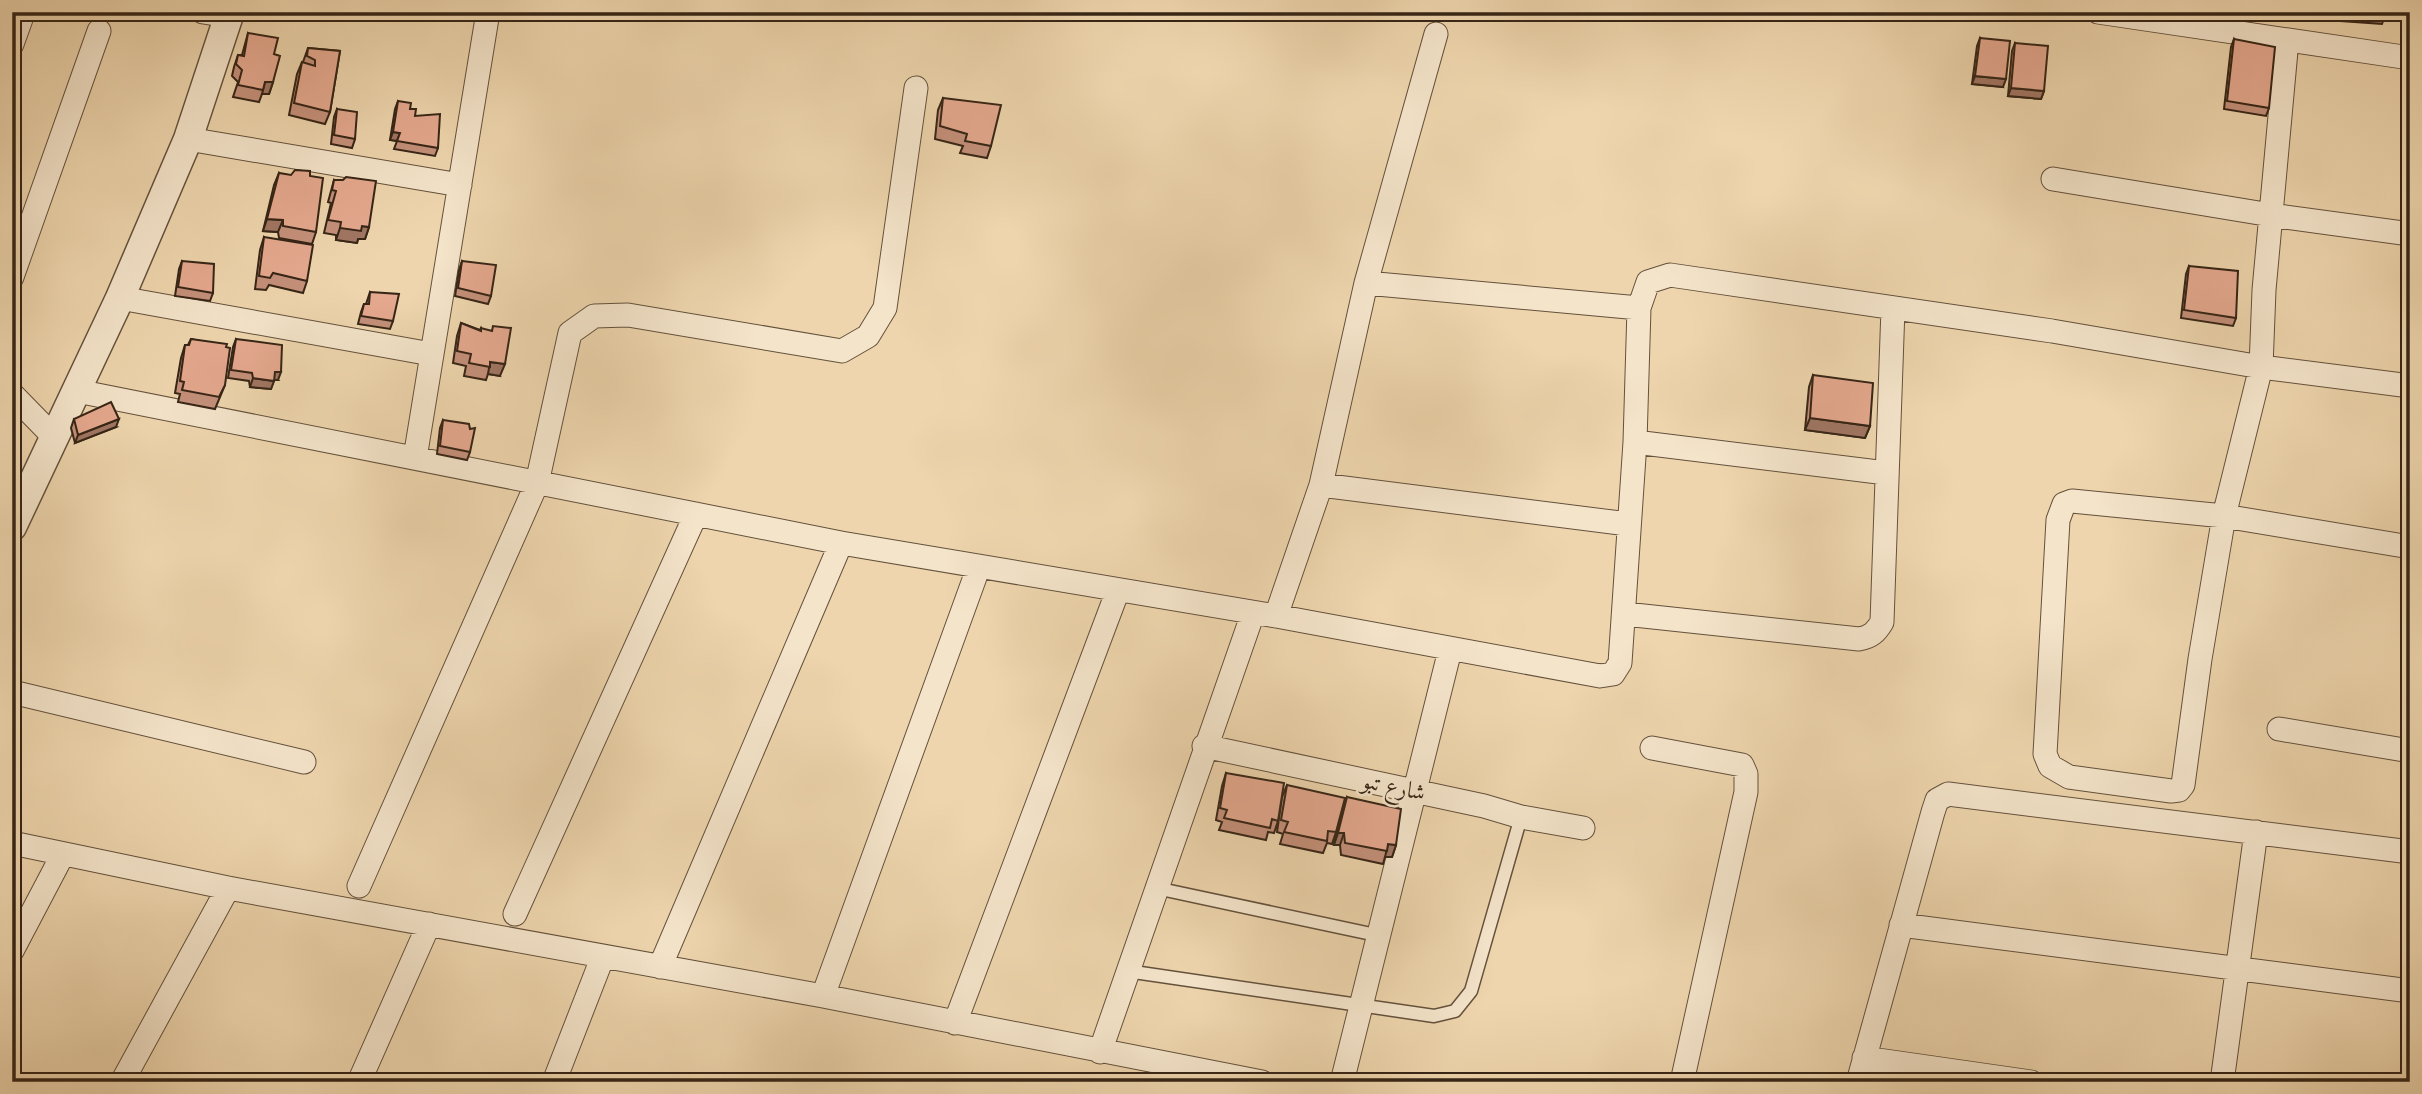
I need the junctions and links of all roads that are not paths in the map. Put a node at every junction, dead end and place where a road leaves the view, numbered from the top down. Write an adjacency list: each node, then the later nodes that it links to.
1 (488, 12): 13 (street)
2 (2098, 12): 7 (street)
3 (221, 14): 11 (street)
4 (21, 19): 8 (street)
5 (99, 31): 16 (street)
6 (1436, 34): 17 (street)
7 (2287, 40): 9 (street); 14 (street)
8 (12, 44)
9 (2410, 58)
10 (916, 88): 30 (street)
11 (188, 139): 13 (street); 18 (street)
12 (2053, 179): 14 (street)
13 (460, 185): 21 (street)
14 (2271, 215): 15 (street); 22 (street)
15 (2410, 234)
16 (12, 277)
17 (1366, 283): 19 (street); 31 (street)
18 (120, 299): 21 (street); 24 (street)
19 (1639, 308): 20 (street); 27 (street)
20 (1893, 308): 22 (street); 29 (street)
21 (431, 354): 28 (street)
22 (2261, 367): 23 (street); 33 (street)
23 (2410, 386)
24 (78, 391): 26 (street); 28 (street)
25 (12, 394): 26 (street)
26 (55, 439): 35 (street)
27 (1636, 442): 29 (street); 34 (street)
28 (415, 458): 30 (street)
29 (1886, 473): 41 (street)
30 (537, 483): 32 (street); 57 (street)
31 (1321, 485): 34 (street); 42 (street)
32 (696, 514): 36 (street); 60 (street)
33 (2224, 516): 33 (street); 37 (street)
34 (1628, 524): 41 (street)
35 (12, 527)
36 (841, 543): 38 (street); 66 (street)
37 (2410, 547)
38 (979, 566): 39 (street); 70 (street)
39 (1118, 590): 40 (street); 72 (street)
40 (1253, 613): 42 (street); 46 (street)
41 (1625, 614): 43 (street)
42 (1276, 616): 43 (street)
43 (1450, 650): 50 (street)
44 (12, 692): 49 (street)
45 (2279, 729): 48 (street)
46 (1205, 746): 50 (street, شارع تبو); 59 (street)
47 (1652, 748): 80 (street)
48 (2410, 751)
49 (304, 762)
50 (1413, 790): 51 (street, شارع تبو); 63 (street)
51 (1521, 817): 52 (street, شارع تبو); 71 (lane)
52 (1583, 828)
53 (2256, 832): 55 (street); 62 (street); 67 (street)
54 (12, 844): 56 (street)
55 (2410, 852)
56 (63, 854): 58 (street); 64 (street)
57 (359, 886)
58 (228, 888): 61 (street); 75 (street)
59 (1156, 888): 63 (lane); 68 (street)
60 (515, 914)
61 (429, 924): 65 (street); 76 (street)
62 (1901, 925): 67 (street); 74 (street)
63 (1376, 935): 71 (street)
64 (12, 951)
65 (603, 956): 66 (street); 77 (street)
66 (660, 967): 70 (street)
67 (2238, 968): 69 (street); 83 (street)
68 (1127, 971): 71 (lane); 73 (street)
69 (2410, 991)
70 (823, 996): 72 (street)
71 (1360, 1005): 79 (street)
72 (956, 1023): 73 (street)
73 (1100, 1052): 78 (street)
74 (1864, 1058): 81 (street); 82 (street)
75 (122, 1082)
76 (359, 1082)
77 (554, 1082)
78 (1262, 1082)
79 (1342, 1082)
80 (1682, 1082)
81 (1858, 1082)
82 (2031, 1082)
83 (2222, 1082)

